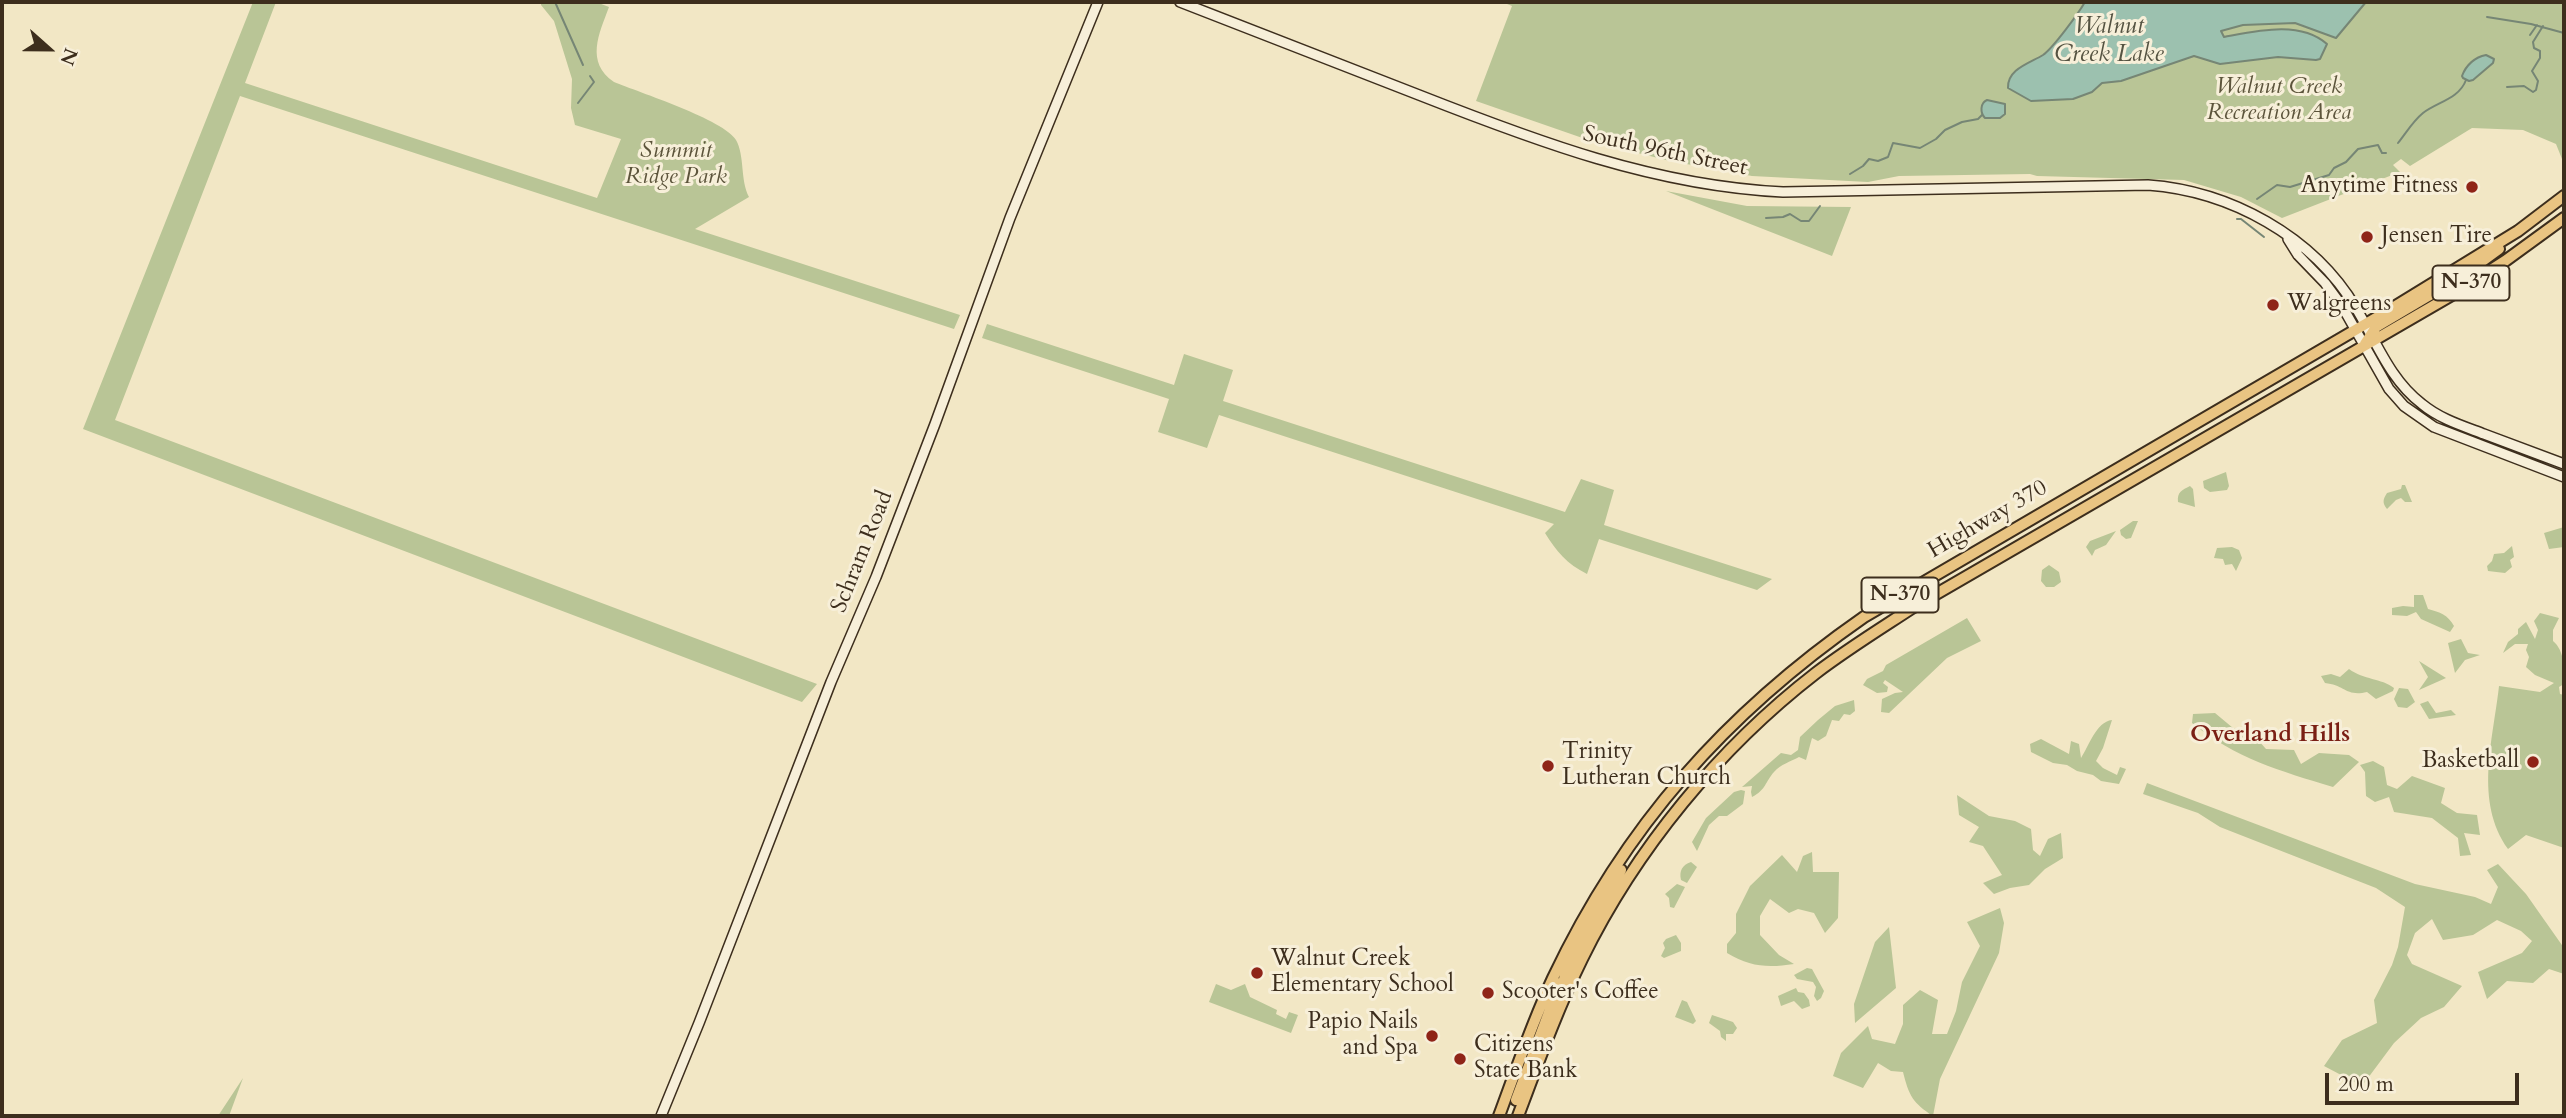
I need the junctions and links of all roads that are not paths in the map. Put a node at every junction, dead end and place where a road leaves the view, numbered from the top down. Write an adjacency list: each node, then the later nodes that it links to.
1 (1098, 2): 11 (main road, Schram Road)
2 (1180, 2): 5 (main road, South 96th Street)
3 (2564, 196): 5 (highway)
4 (2564, 218): 5 (highway, Highway 370 / N-370)
5 (2366, 335): 6 (main road); 7 (main road); 8 (highway, Highway 370 / N-370); 10 (highway, Highway 370 / N-370)
6 (2564, 464)
7 (2564, 477)
8 (1650, 818): 10 (highway); 12 (highway, Highway 370 / N-370)
9 (1557, 984): 13 (highway)
10 (1568, 988): 14 (highway, Highway 370 / N-370)
11 (661, 1116)
12 (1499, 1116)
13 (1512, 1116)
14 (1518, 1116)

